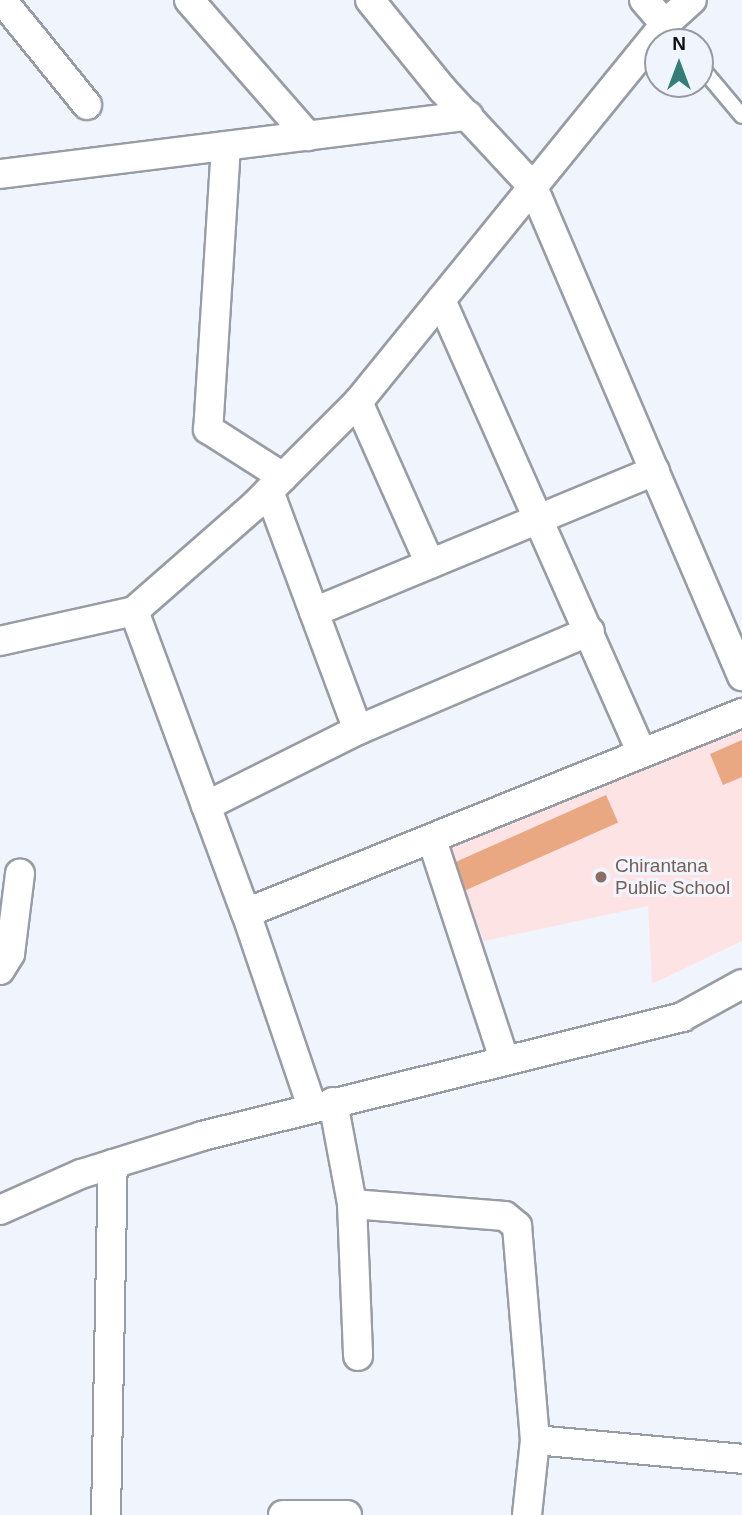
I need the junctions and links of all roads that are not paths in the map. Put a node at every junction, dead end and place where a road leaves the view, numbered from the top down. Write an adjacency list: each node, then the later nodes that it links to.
1 (2, 0): 10 (street)
2 (189, 0): 13 (street)
3 (370, 0): 11 (street)
4 (644, 0): 6 (street)
5 (692, 0): 7 (street)
6 (669, 28)
7 (676, 28)
8 (644, 65): 16 (street)
9 (714, 83): 12 (lane)
10 (87, 105)
11 (467, 116): 13 (street); 16 (street)
12 (742, 116)
13 (308, 136): 14 (street)
14 (226, 146): 15 (street); 20 (street)
15 (0, 174)
16 (533, 187): 17 (street); 19 (street)
17 (441, 300): 18 (street); 21 (street)
18 (358, 402): 20 (street); 22 (street)
19 (655, 471): 21 (street); 27 (street)
20 (276, 484): 23 (street); 24 (street)
21 (541, 518): 22 (street); 25 (street)
22 (430, 564): 24 (street)
23 (134, 611): 26 (street); 31 (street)
24 (314, 612): 29 (street)
25 (590, 631): 29 (street); 30 (street)
26 (0, 641)
27 (742, 676)
28 (742, 713): 30 (street)
29 (358, 730): 31 (street)
30 (641, 752): 32 (street)
31 (206, 806): 34 (street)
32 (432, 840): 34 (street); 37 (street)
33 (20, 874): 35 (street)
34 (246, 913): 38 (street)
35 (0, 970)
36 (742, 984): 37 (street)
37 (504, 1059): 38 (street)
38 (322, 1105): 39 (street); 40 (street)
39 (113, 1164): 41 (street); 46 (street)
40 (352, 1205): 42 (street); 43 (street)
41 (0, 1210)
42 (358, 1356)
43 (535, 1440): 44 (street); 49 (street)
44 (742, 1459)
45 (312, 1514): 47 (street); 48 (street)
46 (106, 1515)
47 (284, 1515)
48 (347, 1515)
49 (527, 1515)

